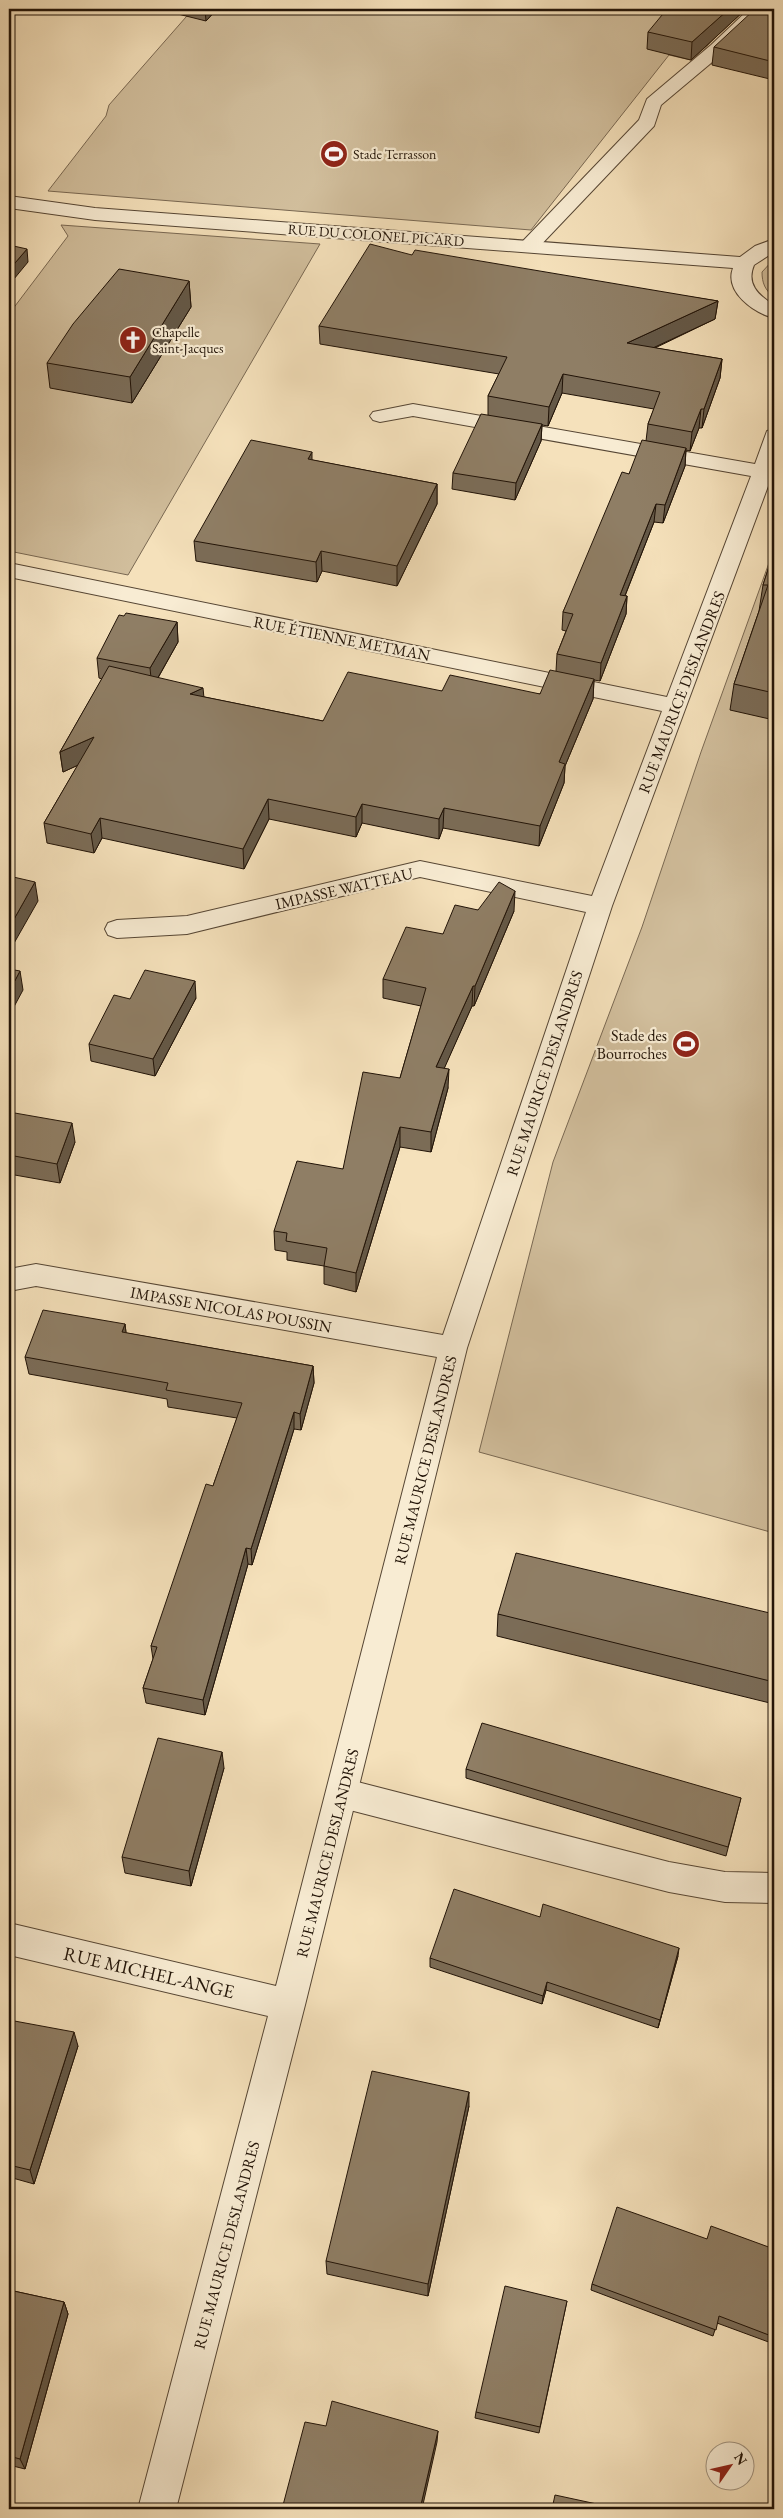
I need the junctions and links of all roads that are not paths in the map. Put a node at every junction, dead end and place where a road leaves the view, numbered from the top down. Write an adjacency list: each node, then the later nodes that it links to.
1 (759, 9): 4 (street)
2 (9, 202): 4 (street, RUE DU COLONEL PICARD)
3 (774, 245): 5 (street)
4 (529, 246): 5 (street, RUE DU COLONEL PICARD)
5 (745, 264): 6 (street)
6 (774, 312)
7 (380, 416): 9 (street)
8 (774, 435): 9 (street, RUE MAURICE DESLANDRES)
9 (763, 472): 11 (street, RUE MAURICE DESLANDRES)
10 (9, 570): 11 (street, RUE ÉTIENNE METMAN)
11 (676, 706): 12 (street, RUE MAURICE DESLANDRES)
12 (600, 906): 13 (street, IMPASSE WATTEAU); 15 (street, RUE MAURICE DESLANDRES)
13 (117, 928)
14 (9, 1280): 15 (street, IMPASSE NICOLAS POUSSIN)
15 (453, 1348): 16 (street, RUE MAURICE DESLANDRES)
16 (342, 1793): 17 (street); 19 (street, RUE MAURICE DESLANDRES)
17 (774, 1888)
18 (9, 1939): 19 (street, RUE MICHEL-ANGE)
19 (288, 2005): 20 (street, RUE MAURICE DESLANDRES)
20 (157, 2509)

